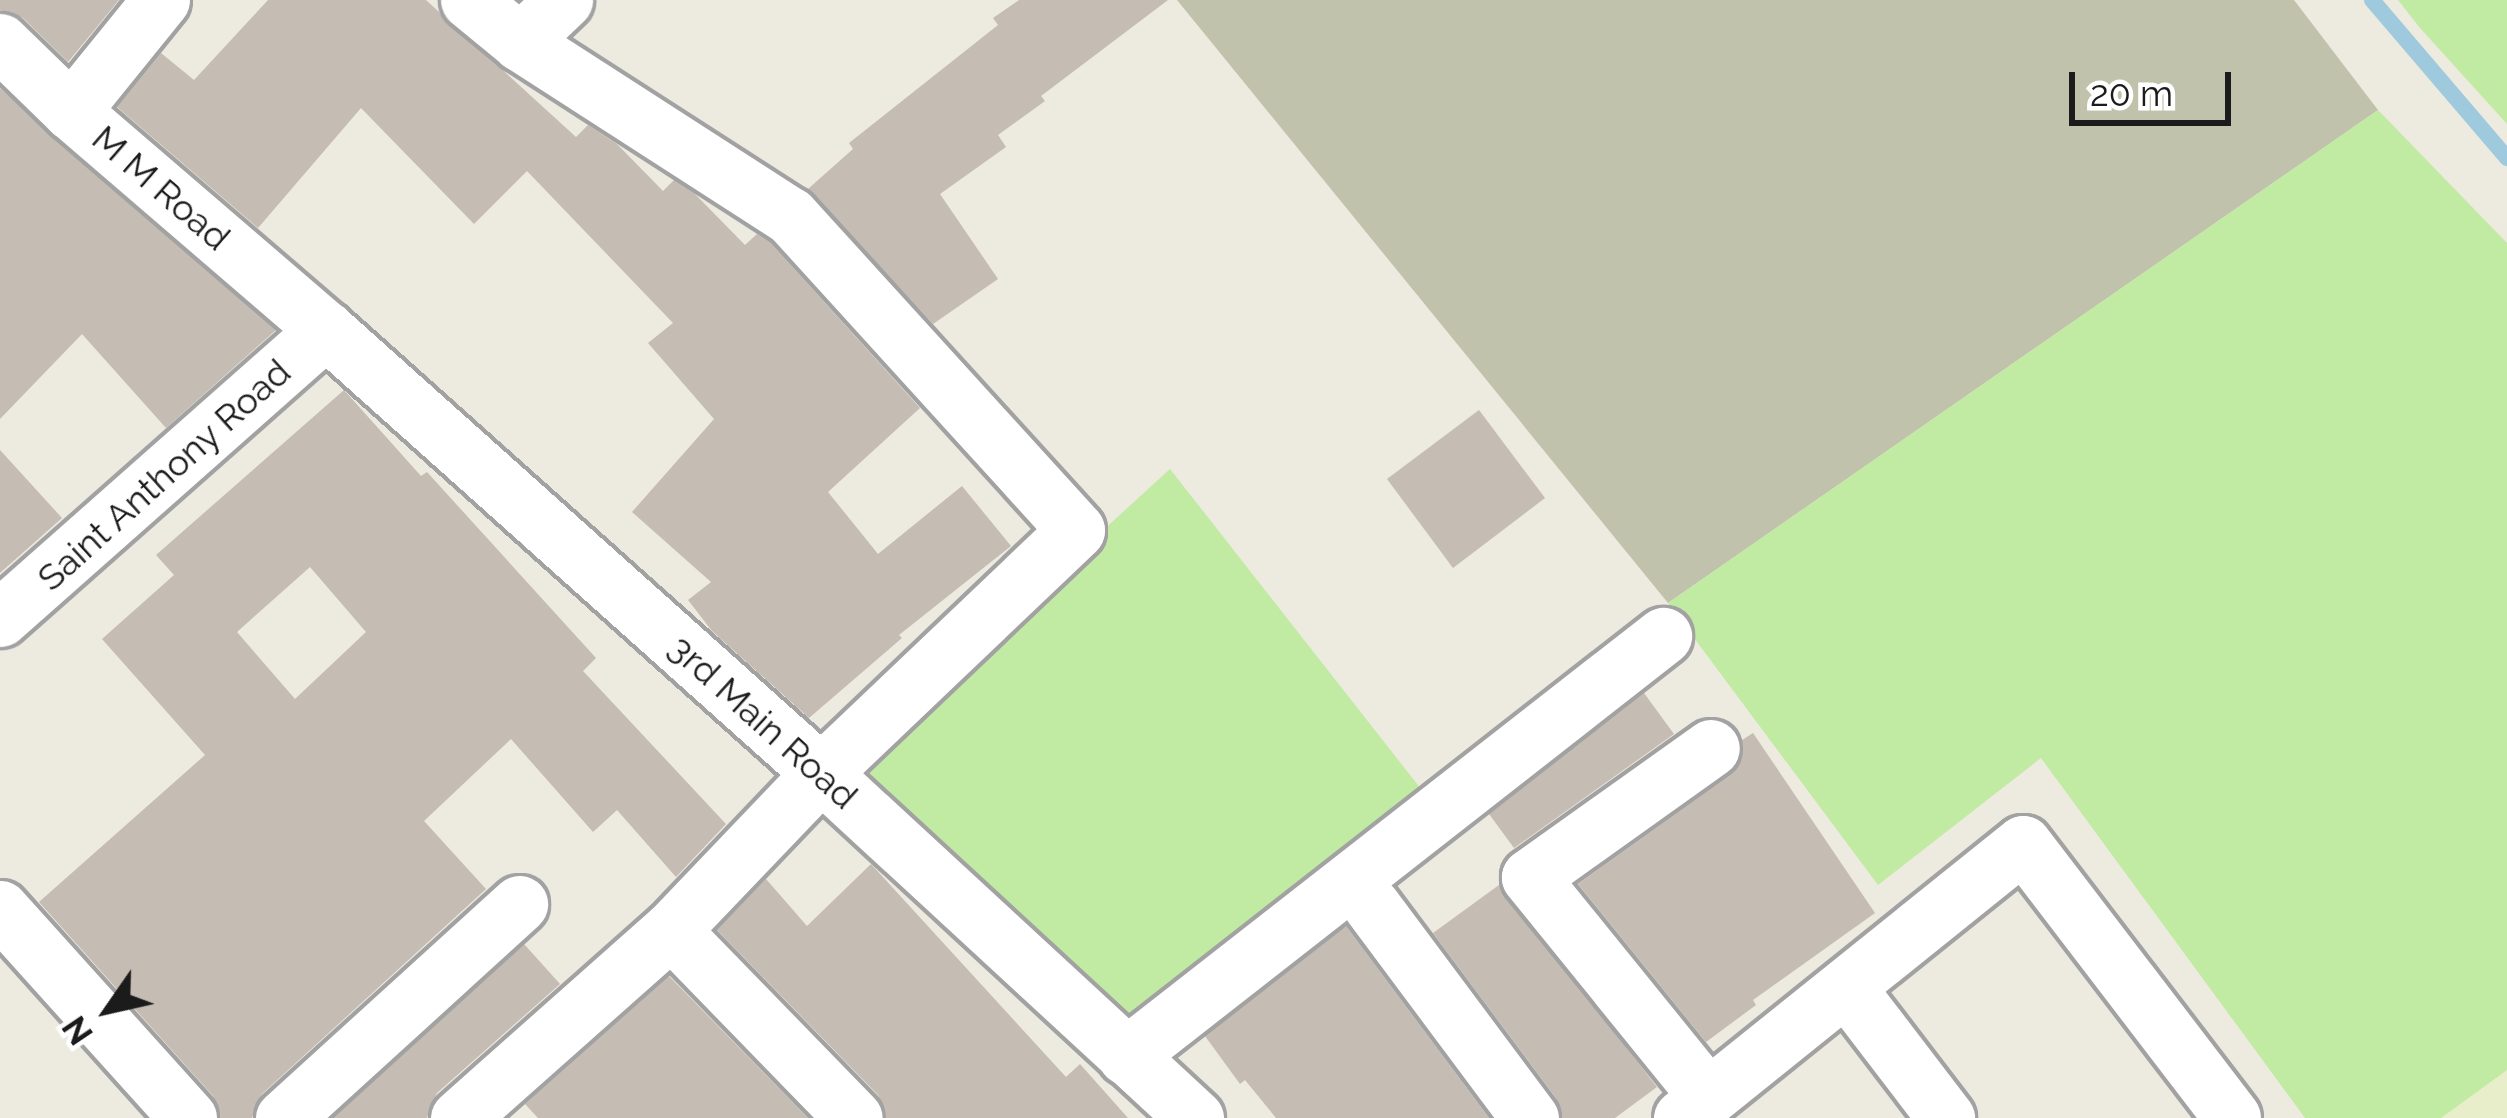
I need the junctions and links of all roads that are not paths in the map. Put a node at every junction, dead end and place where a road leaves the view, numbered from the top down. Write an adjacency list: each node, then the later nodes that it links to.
1 (160, 0): 6 (street)
2 (469, 0): 5 (street)
3 (564, 0): 5 (street)
4 (0, 42): 6 (street, M M Road)
5 (520, 42): 11 (street)
6 (71, 111): 7 (street, M M Road)
7 (326, 330): 8 (street, Saint Anthony Road); 11 (street, 3rd Main Road)
8 (0, 618)
9 (1663, 636): 17 (street)
10 (1711, 748): 18 (street)
11 (821, 773): 15 (street); 17 (street, 3rd Main Road)
12 (519, 904): 22 (street)
13 (1371, 905): 25 (street)
14 (0, 909): 21 (street)
15 (671, 930): 19 (street); 23 (street)
16 (1846, 987): 18 (street); 20 (street); 26 (street)
17 (1126, 1056): 24 (street, 3rd Main Road)
18 (1695, 1108)
19 (486, 1110)
20 (2232, 1117)
21 (188, 1118)
22 (284, 1118)
23 (854, 1118)
24 (1196, 1118)
25 (1530, 1118)
26 (1946, 1118)

